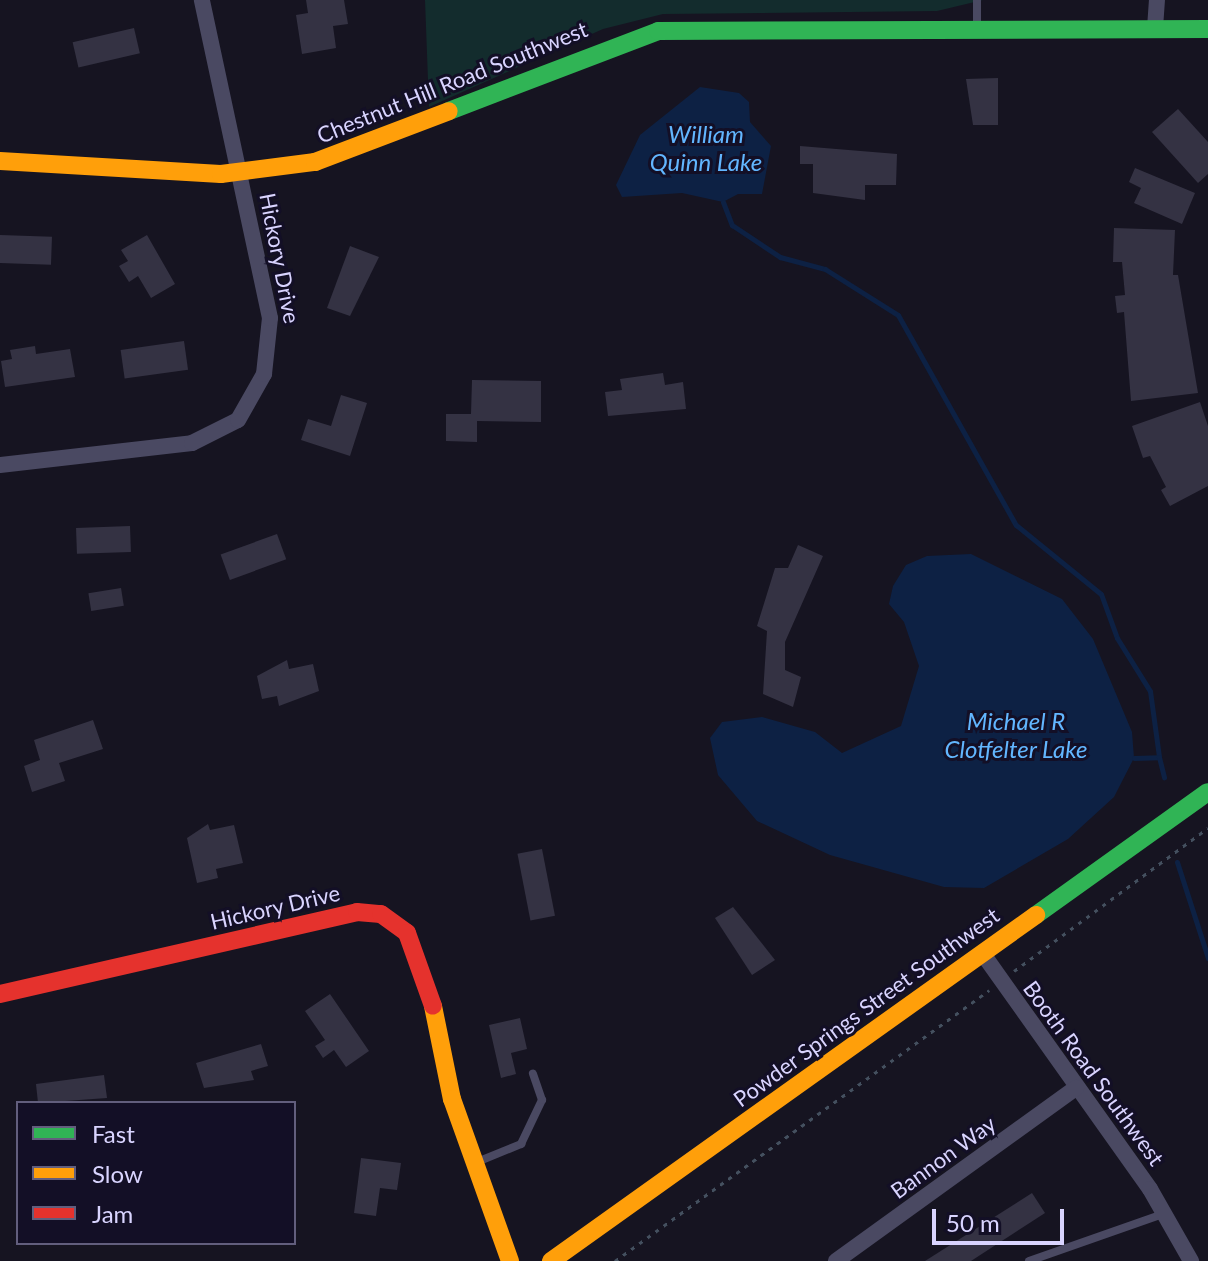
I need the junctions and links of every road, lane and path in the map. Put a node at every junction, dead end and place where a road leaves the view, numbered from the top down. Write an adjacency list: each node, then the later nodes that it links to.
1 (202, 0): 8 (street, Hickory Drive)
2 (977, 0): 4 (lane)
3 (1157, 0): 5 (street)
4 (977, 28): 5 (street, Chestnut Hill Road Southwest); 8 (street, Chestnut Hill Road Southwest)
5 (1155, 28): 6 (street, Chestnut Hill Road Southwest)
6 (1208, 29)
7 (0, 161): 8 (street, Chestnut Hill Road Southwest)
8 (239, 174): 9 (street, Hickory Drive)
9 (0, 465)
10 (1208, 792): 12 (street, Powder Springs Street Southwest)
11 (1208, 828): 13 (path)
12 (983, 954): 13 (street, Booth Road Southwest); 20 (street, Powder Springs Street Southwest)
13 (1001, 981): 16 (street, Booth Road Southwest); 21 (path)
14 (0, 994): 17 (street, Hickory Drive)
15 (533, 1074): 17 (lane)
16 (1076, 1088): 18 (street, Booth Road Southwest); 22 (street, Bannon Way)
17 (472, 1163): 19 (street, Hickory Drive)
18 (1164, 1214): 23 (lane); 24 (street, Booth Road Southwest)
19 (510, 1261)
20 (551, 1261)
21 (615, 1261)
22 (836, 1261)
23 (1029, 1261)
24 (1191, 1261)

